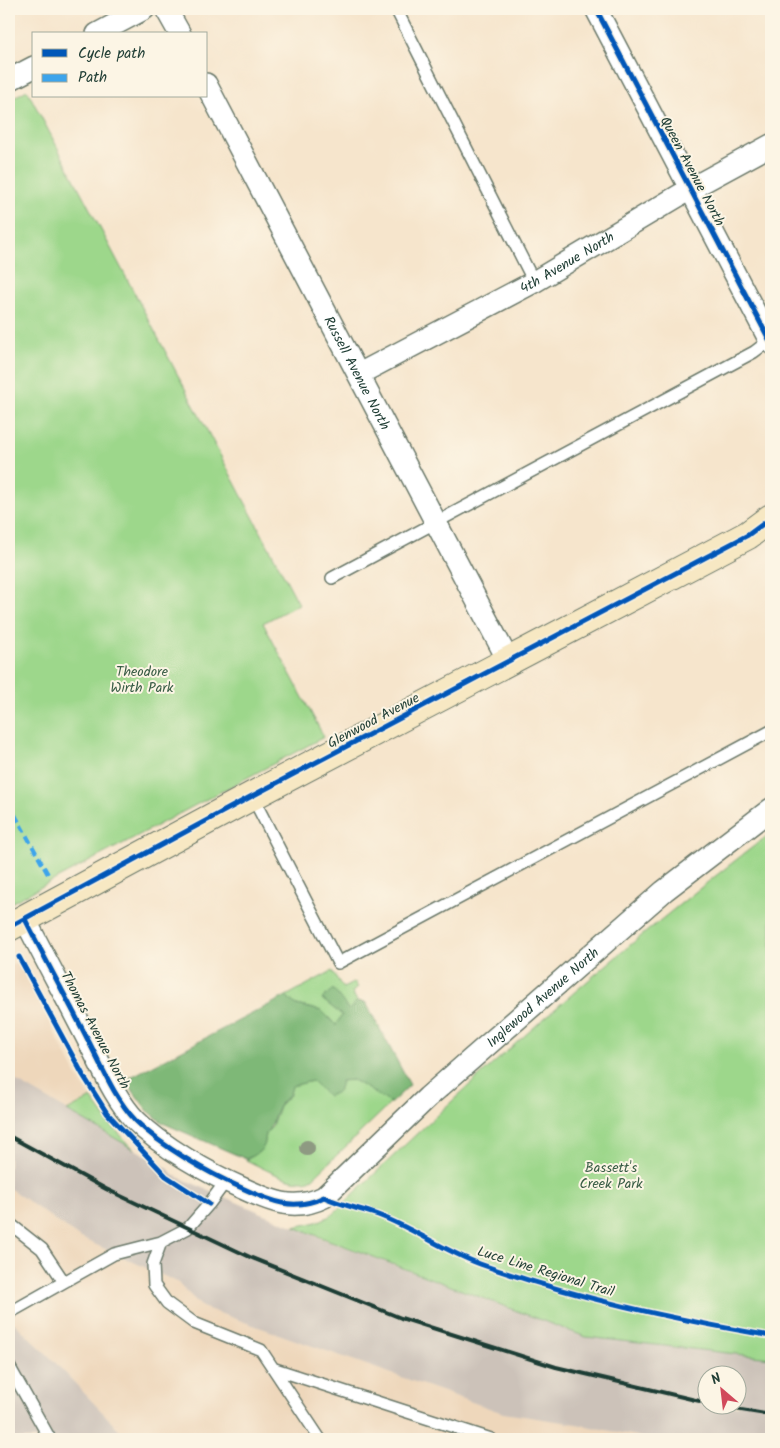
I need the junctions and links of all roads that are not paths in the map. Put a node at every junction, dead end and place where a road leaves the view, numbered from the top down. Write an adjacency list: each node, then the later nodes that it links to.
1 (144, 9): 5 (street)
2 (166, 9): 6 (street)
3 (396, 9): 12 (lane)
4 (596, 9): 11 (street, Queen Avenue North)
5 (101, 32)
6 (179, 32)
7 (32, 68): 8 (street)
8 (9, 80)
9 (208, 88): 14 (street, Russell Avenue North)
10 (771, 145): 11 (street, 4th Avenue North)
11 (690, 189): 12 (street, 4th Avenue North); 13 (street, Queen Avenue North)
12 (534, 282): 14 (street, 4th Avenue North)
13 (771, 341): 16 (lane)
14 (359, 374): 16 (street, Russell Avenue North)
15 (771, 518): 17 (street, Glenwood Avenue)
16 (436, 523): 18 (lane); 19 (street, Russell Avenue North)
17 (760, 532): 19 (street, Glenwood Avenue)
18 (332, 578)
19 (509, 662): 21 (street, Glenwood Avenue)
20 (771, 731): 21 (lane)
21 (252, 796): 23 (street, Glenwood Avenue)
22 (771, 809): 25 (street, Inglewood Avenue North)
23 (17, 923): 24 (street, Thomas Avenue North)
24 (226, 1181): 25 (street, Thomas Avenue North); 27 (lane)
25 (324, 1197)
26 (9, 1223): 28 (lane)
27 (161, 1242): 28 (lane); 31 (lane)
28 (64, 1282): 29 (lane)
29 (9, 1313)
30 (9, 1366): 32 (lane)
31 (275, 1369): 33 (lane); 34 (lane)
32 (50, 1439)
33 (320, 1439)
34 (491, 1439)

